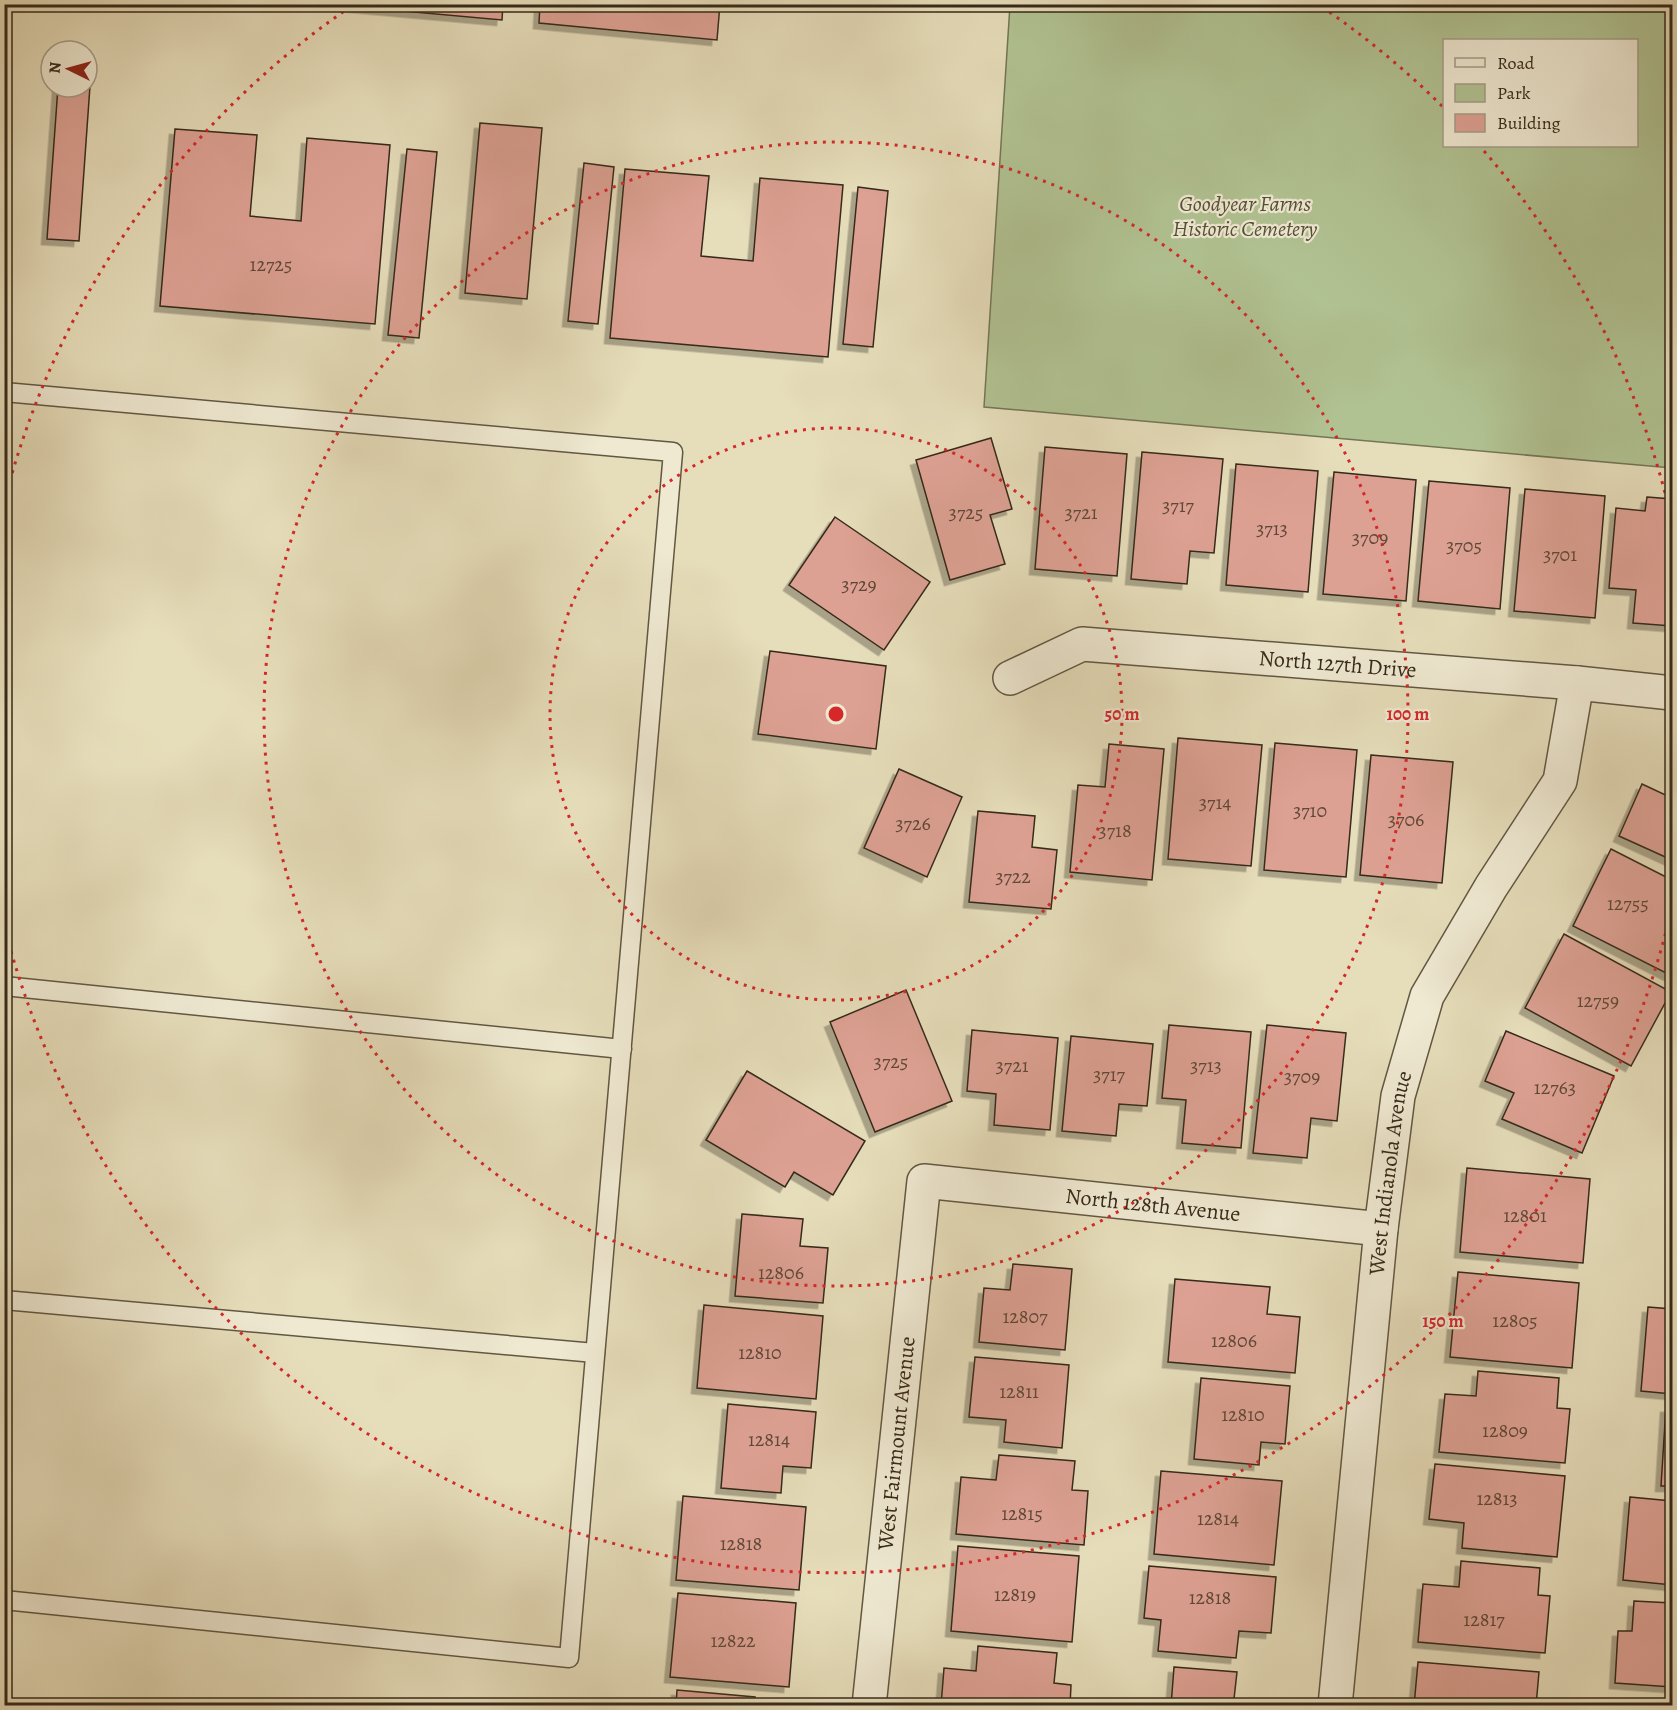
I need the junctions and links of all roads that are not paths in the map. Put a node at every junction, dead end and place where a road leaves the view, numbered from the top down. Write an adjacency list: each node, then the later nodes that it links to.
1 (4, 392): 6 (lane)
2 (1010, 678): 3 (street, North 127th Drive)
3 (1577, 682): 4 (street, North 127th Drive); 8 (street, West Indianola Avenue)
4 (1672, 693)
5 (4, 986): 6 (lane)
6 (622, 1049): 10 (lane)
7 (924, 1181): 8 (street, North 128th Avenue); 12 (street, West Fairmount Avenue)
8 (1381, 1229): 13 (street, West Indianola Avenue)
9 (4, 1300): 10 (lane)
10 (595, 1353): 11 (lane)
11 (4, 1600)
12 (869, 1706)
13 (1335, 1706)

